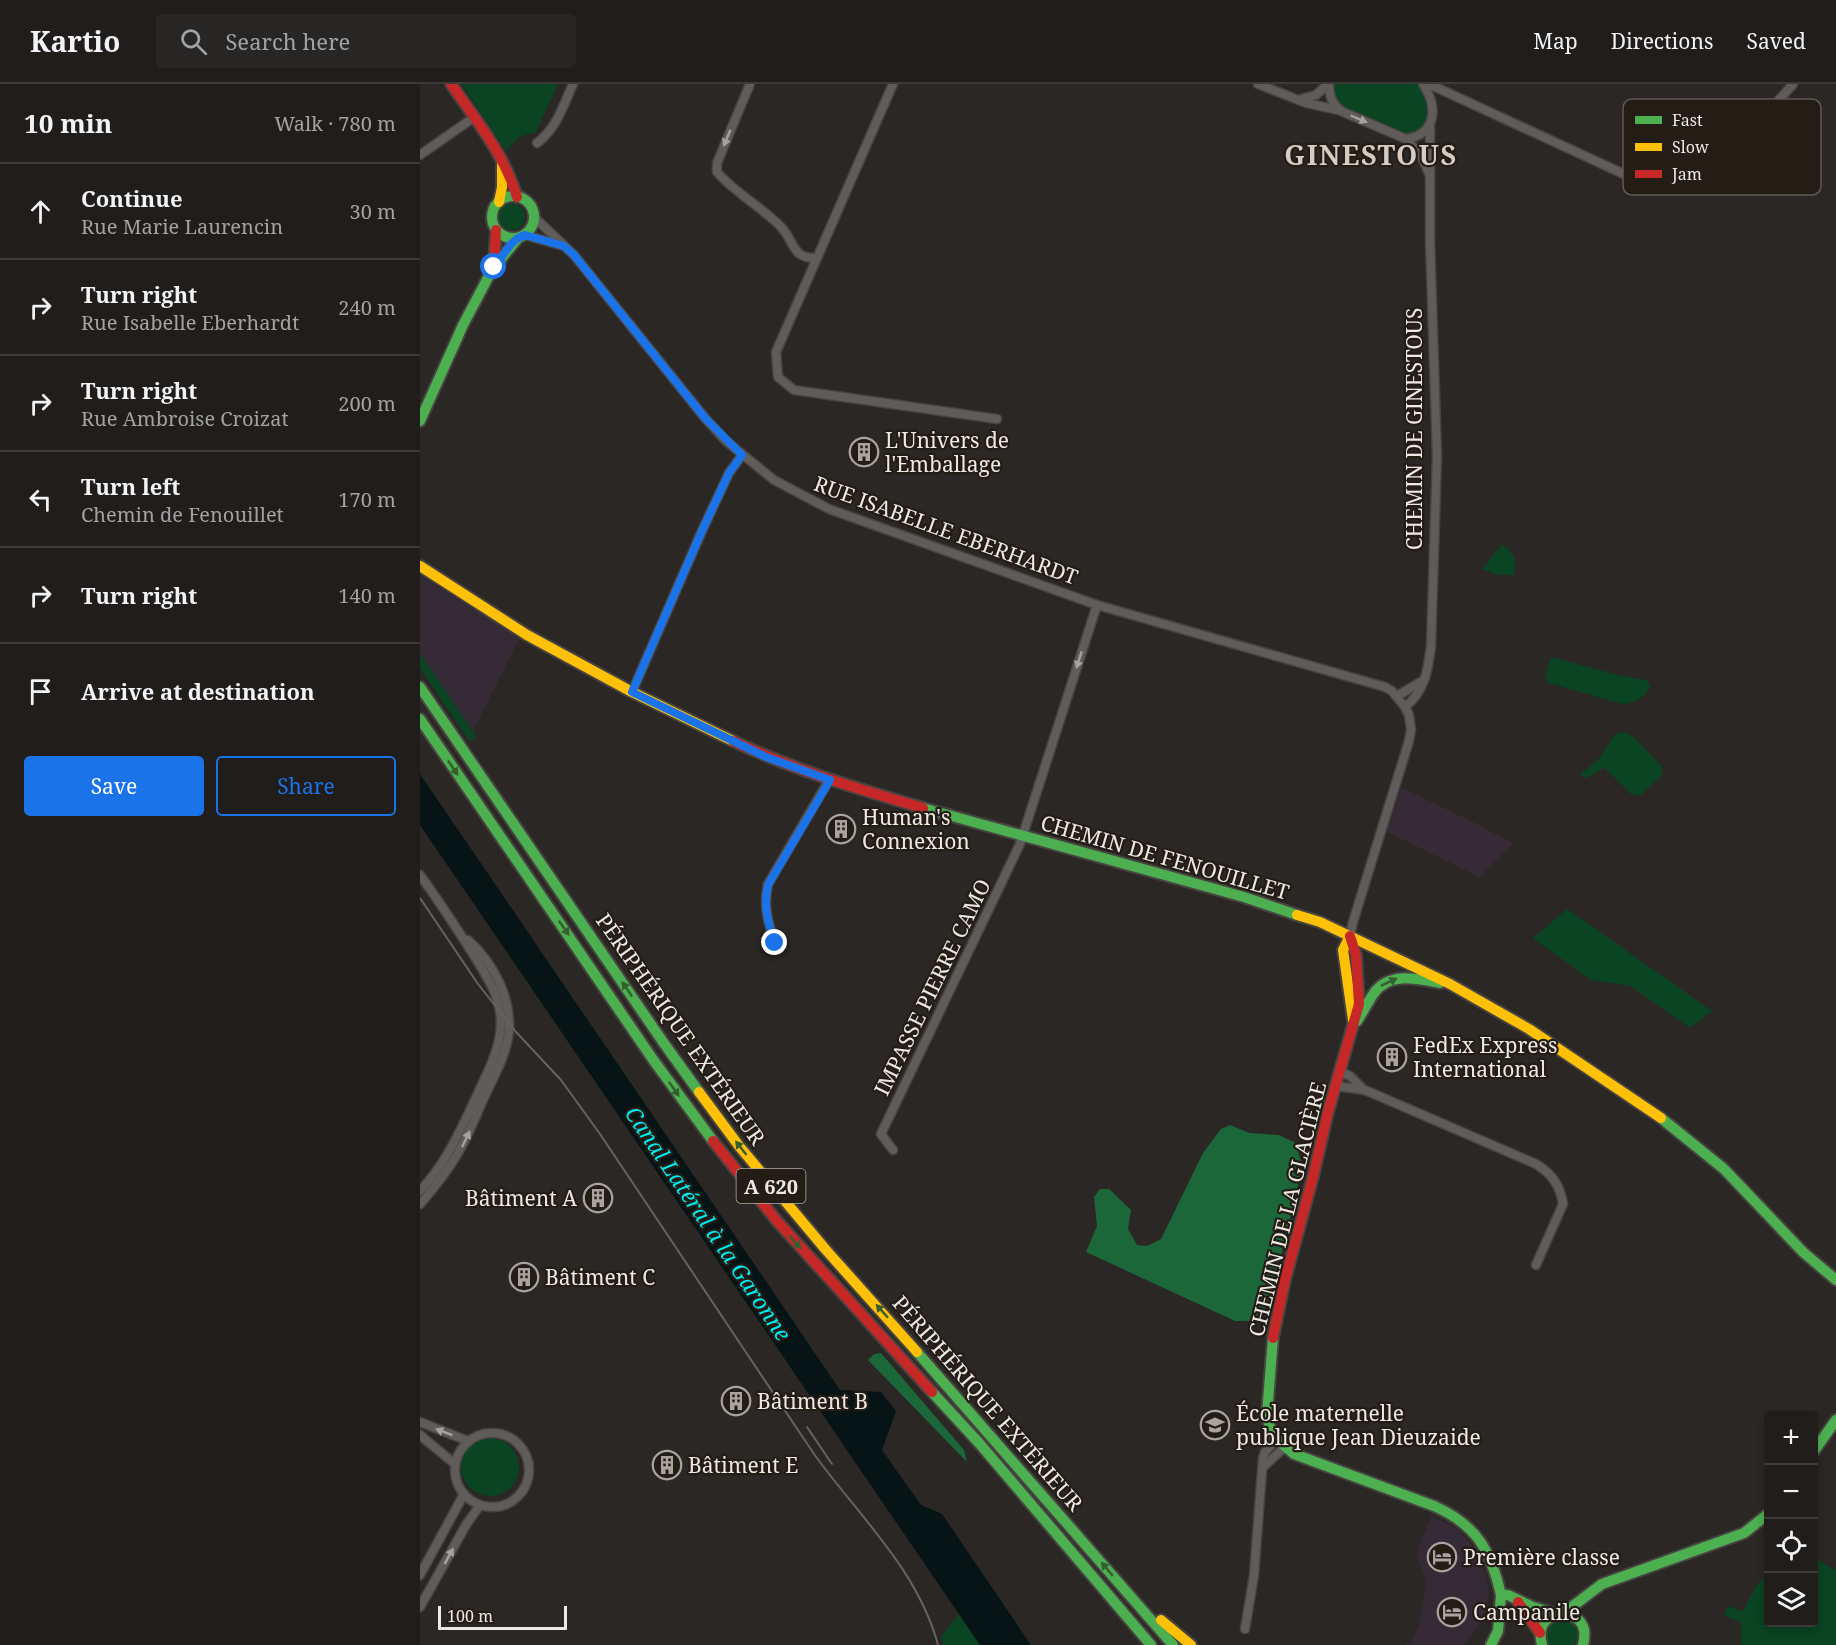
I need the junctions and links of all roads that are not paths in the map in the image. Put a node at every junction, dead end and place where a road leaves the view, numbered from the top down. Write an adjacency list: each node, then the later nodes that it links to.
1 (451, 84): 15 (main road)
2 (573, 84): 18 (street)
3 (750, 84): 29 (street, one-way to 29)
4 (893, 84): 29 (street)
5 (1258, 84): 11 (street, CHEMIN DE GINESTOUS)
6 (1329, 84): 11 (street); 14 (street)
7 (1423, 84): 13 (street, CHEMIN DE GINESTOUS)
8 (1429, 84): 10 (street)
9 (1792, 84): 12 (street)
10 (1443, 92): 13 (street); 21 (street)
11 (1298, 99): 14 (street, CHEMIN DE GINESTOUS)
12 (1779, 99)
13 (1430, 101): 16 (street, CHEMIN DE GINESTOUS)
14 (1341, 111): 17 (street, CHEMIN DE GINESTOUS, one-way to 17)
15 (473, 117): 19 (street); 20 (main road)
16 (1430, 125): 17 (street); 22 (street, CHEMIN DE GINESTOUS)
17 (1406, 139): 22 (street, CHEMIN DE GINESTOUS)
18 (537, 143)
19 (420, 154)
20 (502, 162): 23 (main road); 24 (main road)
21 (1623, 174)
22 (1430, 177): 37 (street, CHEMIN DE GINESTOUS)
23 (517, 197): 24 (main road); 25 (main road)
24 (499, 202): 26 (main road)
25 (534, 217): 27 (main road); 28 (street, RUE ISABELLE EBERHARDT)
26 (496, 230): 27 (main road); 30 (main road)
27 (521, 236): 28 (street); 30 (main road)
28 (564, 246): 33 (street, RUE ISABELLE EBERHARDT)
29 (817, 258): 31 (street)
30 (494, 267): 32 (main road)
31 (997, 419)
32 (420, 421)
33 (742, 455): 36 (street, RUE ISABELLE EBERHARDT); 39 (street)
34 (420, 560): 35 (main road, CHEMIN DE FENOUILLET)
35 (423, 568): 39 (main road, CHEMIN DE FENOUILLET)
36 (1096, 605): 40 (street, RUE ISABELLE EBERHARDT); 44 (street, one-way to 44)
37 (1424, 680): 40 (street); 41 (street, CHEMIN DE GINESTOUS)
38 (420, 687): 70 (main road, PÉRIPHÉRIQUE EXTÉRIEUR / A 620, one-way to 38)
39 (632, 692): 43 (main road, CHEMIN DE FENOUILLET)
40 (1397, 696): 41 (street, RUE ISABELLE EBERHARDT)
41 (1405, 706): 47 (street)
42 (420, 719): 80 (main road, A 620, one-way to 80)
43 (830, 780): 44 (main road, CHEMIN DE FENOUILLET); 48 (street)
44 (1023, 837): 47 (main road, CHEMIN DE FENOUILLET); 54 (street, IMPASSE PIERRE CAMO)
45 (420, 875): 46 (street)
46 (463, 936): 55 (street); 56 (street, one-way to 46)
47 (1350, 936): 49 (main road, CHEMIN DE FENOUILLET); 50 (main road, CHEMIN DE LA GLACIÈRE)
48 (775, 943)
49 (1450, 984): 50 (main road, one-way to 49); 58 (main road, CHEMIN DE FENOUILLET)
50 (1354, 1026): 51 (main road, CHEMIN DE LA GLACIÈRE)
51 (1341, 1071): 52 (main road, CHEMIN DE LA GLACIÈRE); 53 (street)
52 (1336, 1086): 53 (street); 63 (main road, CHEMIN DE LA GLACIÈRE)
53 (1365, 1090): 57 (street)
54 (893, 1150)
55 (420, 1191)
56 (420, 1203)
57 (1536, 1265)
58 (1836, 1280)
59 (1836, 1420): 64 (main road)
60 (420, 1422): 62 (street, one-way to 60)
61 (420, 1435): 65 (street)
62 (468, 1441): 65 (street); 67 (street)
63 (1280, 1444): 71 (main road); 78 (street)
64 (1818, 1445)
65 (455, 1464): 66 (street)
66 (464, 1494): 67 (street); 69 (street)
67 (480, 1505): 74 (street, one-way to 67)
68 (1764, 1518): 72 (main road)
69 (420, 1575)
70 (1126, 1592): 81 (main road, PÉRIPHÉRIQUE EXTÉRIEUR / A 620); 82 (main road)
71 (1501, 1595): 73 (main road); 76 (main road)
72 (1587, 1595): 75 (main road); 77 (main road)
73 (1516, 1599): 75 (main road); 79 (main road)
74 (420, 1607)
75 (1558, 1613): 77 (main road); 79 (main road)
76 (1500, 1614): 83 (main road); 84 (main road)
77 (1582, 1624): 86 (main road)
78 (1245, 1629)
79 (1540, 1633): 85 (main road)
80 (1151, 1645)
81 (1173, 1645)
82 (1191, 1645)
83 (1484, 1645)
84 (1491, 1645)
85 (1542, 1645)
86 (1583, 1645)

